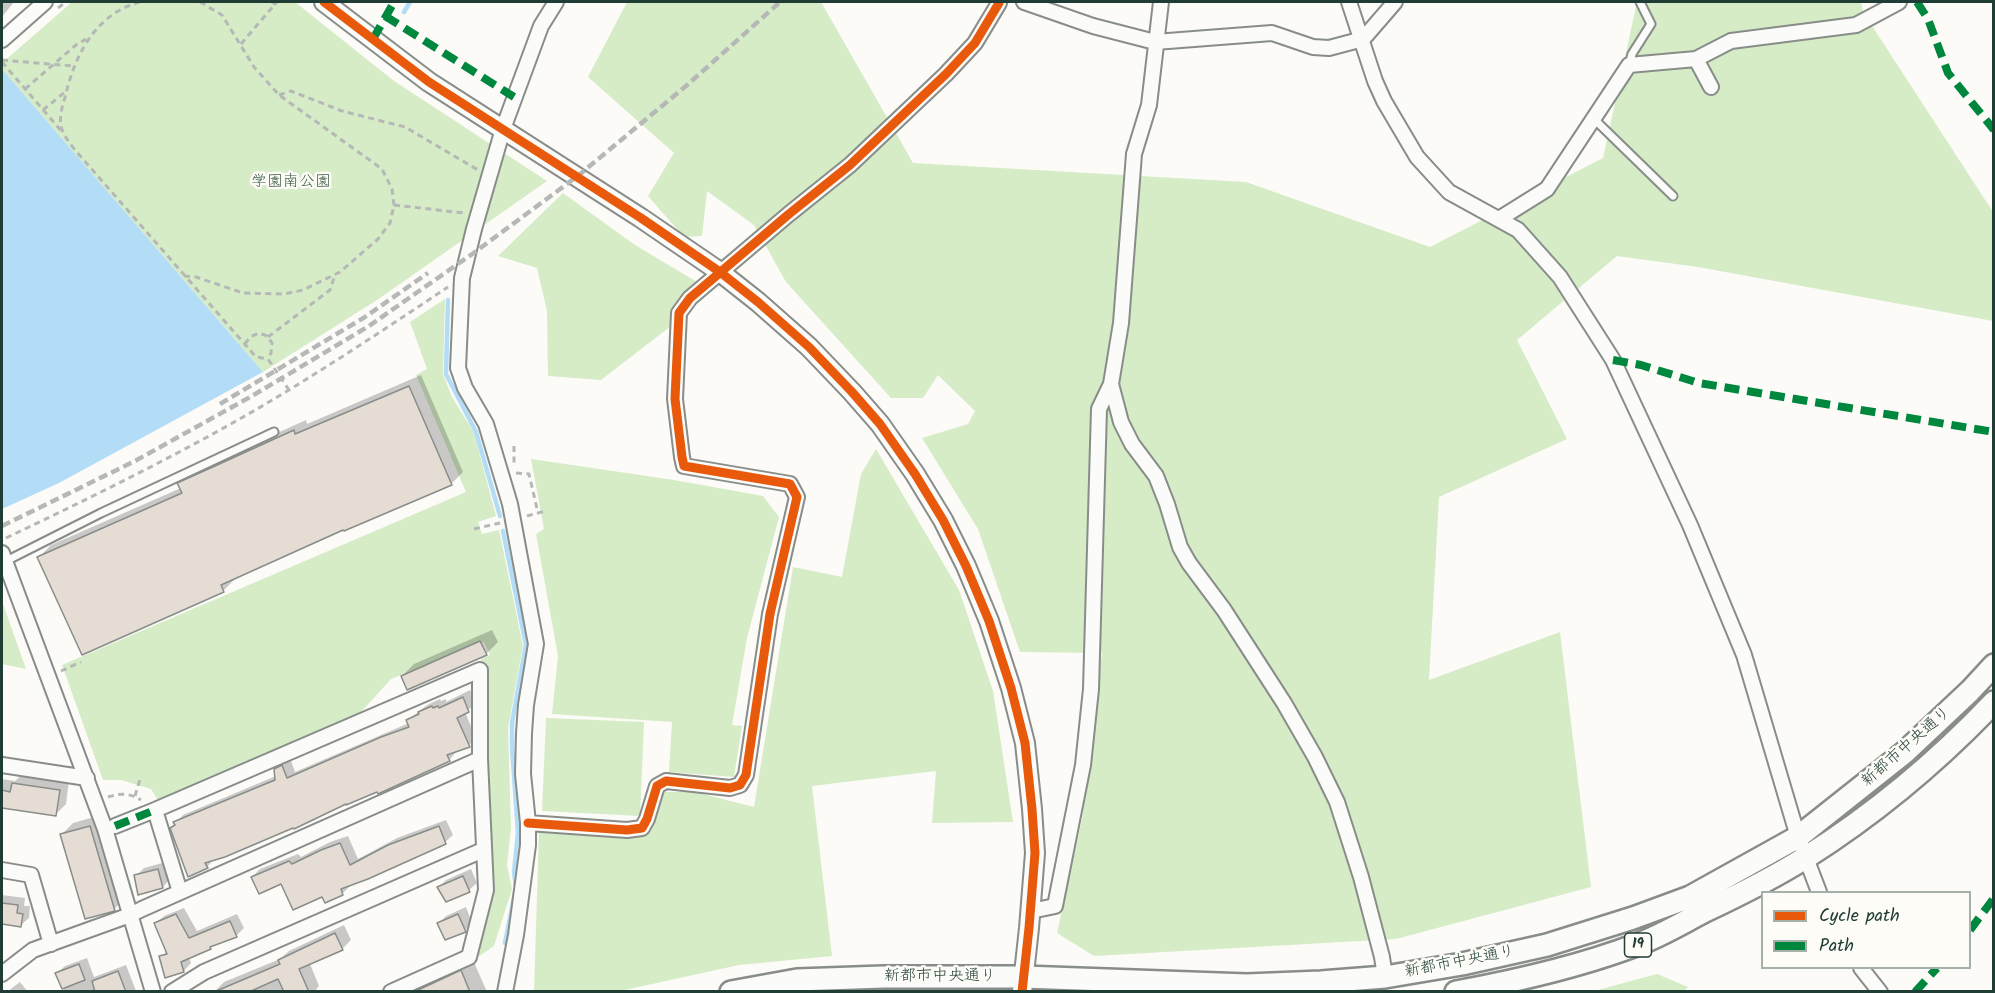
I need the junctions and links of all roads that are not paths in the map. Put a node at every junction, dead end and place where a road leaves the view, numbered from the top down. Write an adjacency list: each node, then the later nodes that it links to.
1 (45, 2): 12 (street)
2 (324, 2): 18 (street)
3 (556, 2): 18 (street)
4 (999, 2): 21 (street)
5 (1024, 2): 13 (street)
6 (1161, 2): 13 (street)
7 (1349, 2): 11 (street)
8 (1395, 2): 11 (street)
9 (1640, 2): 15 (lane)
10 (1899, 2): 14 (street)
11 (1363, 39): 13 (street); 20 (street)
12 (2, 40)
13 (1155, 42): 22 (street)
14 (1696, 59): 15 (street); 16 (street)
15 (1629, 64): 17 (street)
16 (1711, 87)
17 (1593, 118): 19 (lane); 20 (street)
18 (503, 129): 21 (street); 31 (street)
19 (1673, 196)
20 (1499, 219): 33 (street)
21 (720, 272): 31 (street); 39 (street)
22 (1111, 384): 39 (street); 44 (street)
23 (274, 432): 24 (lane)
24 (4, 557): 29 (street)
25 (1994, 665): 33 (main road, 新都市中央通り / 19)
26 (1994, 702): 35 (main road, 新都市中央通り / 19)
27 (480, 759): 30 (street); 34 (street); 38 (street)
28 (2, 765): 29 (street)
29 (87, 778): 40 (street)
30 (151, 811): 32 (street); 38 (street)
31 (528, 823): 49 (street)
32 (115, 826)
33 (1798, 837): 35 (street); 44 (main road, 新都市中央通り / 19)
34 (483, 850): 47 (street); 48 (street)
35 (1806, 858): 37 (street); 51 (main road, 新都市中央通り / 19)
36 (2, 870): 41 (street)
37 (1819, 891)
38 (180, 892): 40 (street)
39 (1031, 911): 45 (street)
40 (130, 915): 41 (street); 46 (street)
41 (51, 944): 43 (street)
42 (1862, 969): 52 (street)
43 (2, 974)
44 (1385, 977): 45 (main road, 新都市中央通り / 19)
45 (1023, 984): 50 (main road, 新都市中央通り / 19)
46 (153, 992)
47 (172, 992)
48 (391, 992)
49 (506, 992)
50 (731, 992)
51 (1456, 992)
52 (1880, 992)

